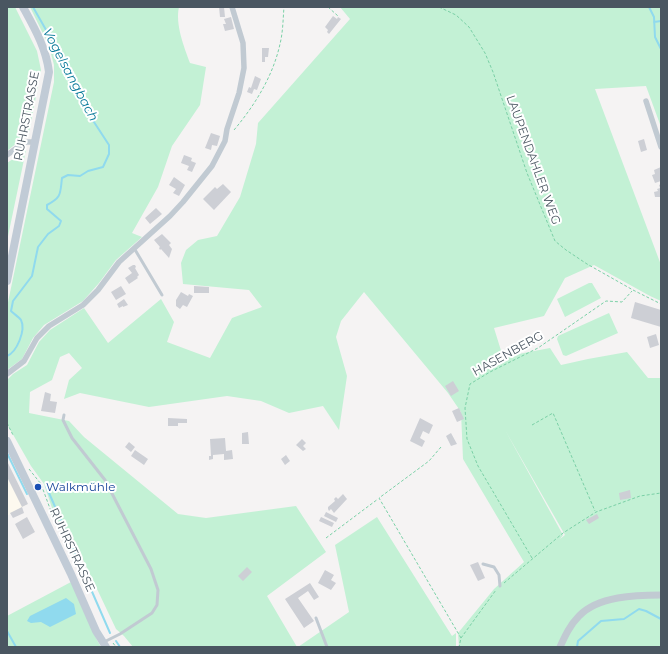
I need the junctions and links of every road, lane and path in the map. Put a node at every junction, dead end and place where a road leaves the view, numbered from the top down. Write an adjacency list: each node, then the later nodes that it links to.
1 (24, 7): 9 (main road, RUHRSTRASSE)
2 (232, 7): 12 (street)
3 (284, 7): 8 (path)
4 (328, 7): 6 (path)
5 (439, 7): 14 (path, LAUPENDAHLER WEG)
6 (338, 16)
7 (646, 101): 10 (street)
8 (234, 130)
9 (35, 142): 11 (street); 13 (main road, RUHRSTRASSE)
10 (661, 147)
11 (7, 155)
12 (134, 248): 15 (lane); 17 (street)
13 (7, 281)
14 (632, 290): 16 (path, LAUPENDAHLER WEG); 26 (path, HASENBERG)
15 (162, 296)
16 (661, 304)
17 (7, 374)
18 (64, 415): 32 (lane)
19 (532, 425): 24 (path)
20 (7, 441): 32 (main road, RUHRSTRASSE)
21 (440, 447): 23 (path)
22 (661, 492): 24 (path)
23 (378, 498): 25 (path); 31 (path)
24 (596, 512): 26 (path)
25 (326, 538)
26 (532, 558): 28 (path)
27 (483, 564): 28 (lane)
28 (500, 586): 31 (path)
29 (661, 595): 35 (street)
30 (316, 618): 33 (lane)
31 (461, 638): 34 (path)
32 (105, 645)
33 (327, 647)
34 (459, 647)
35 (560, 647)

